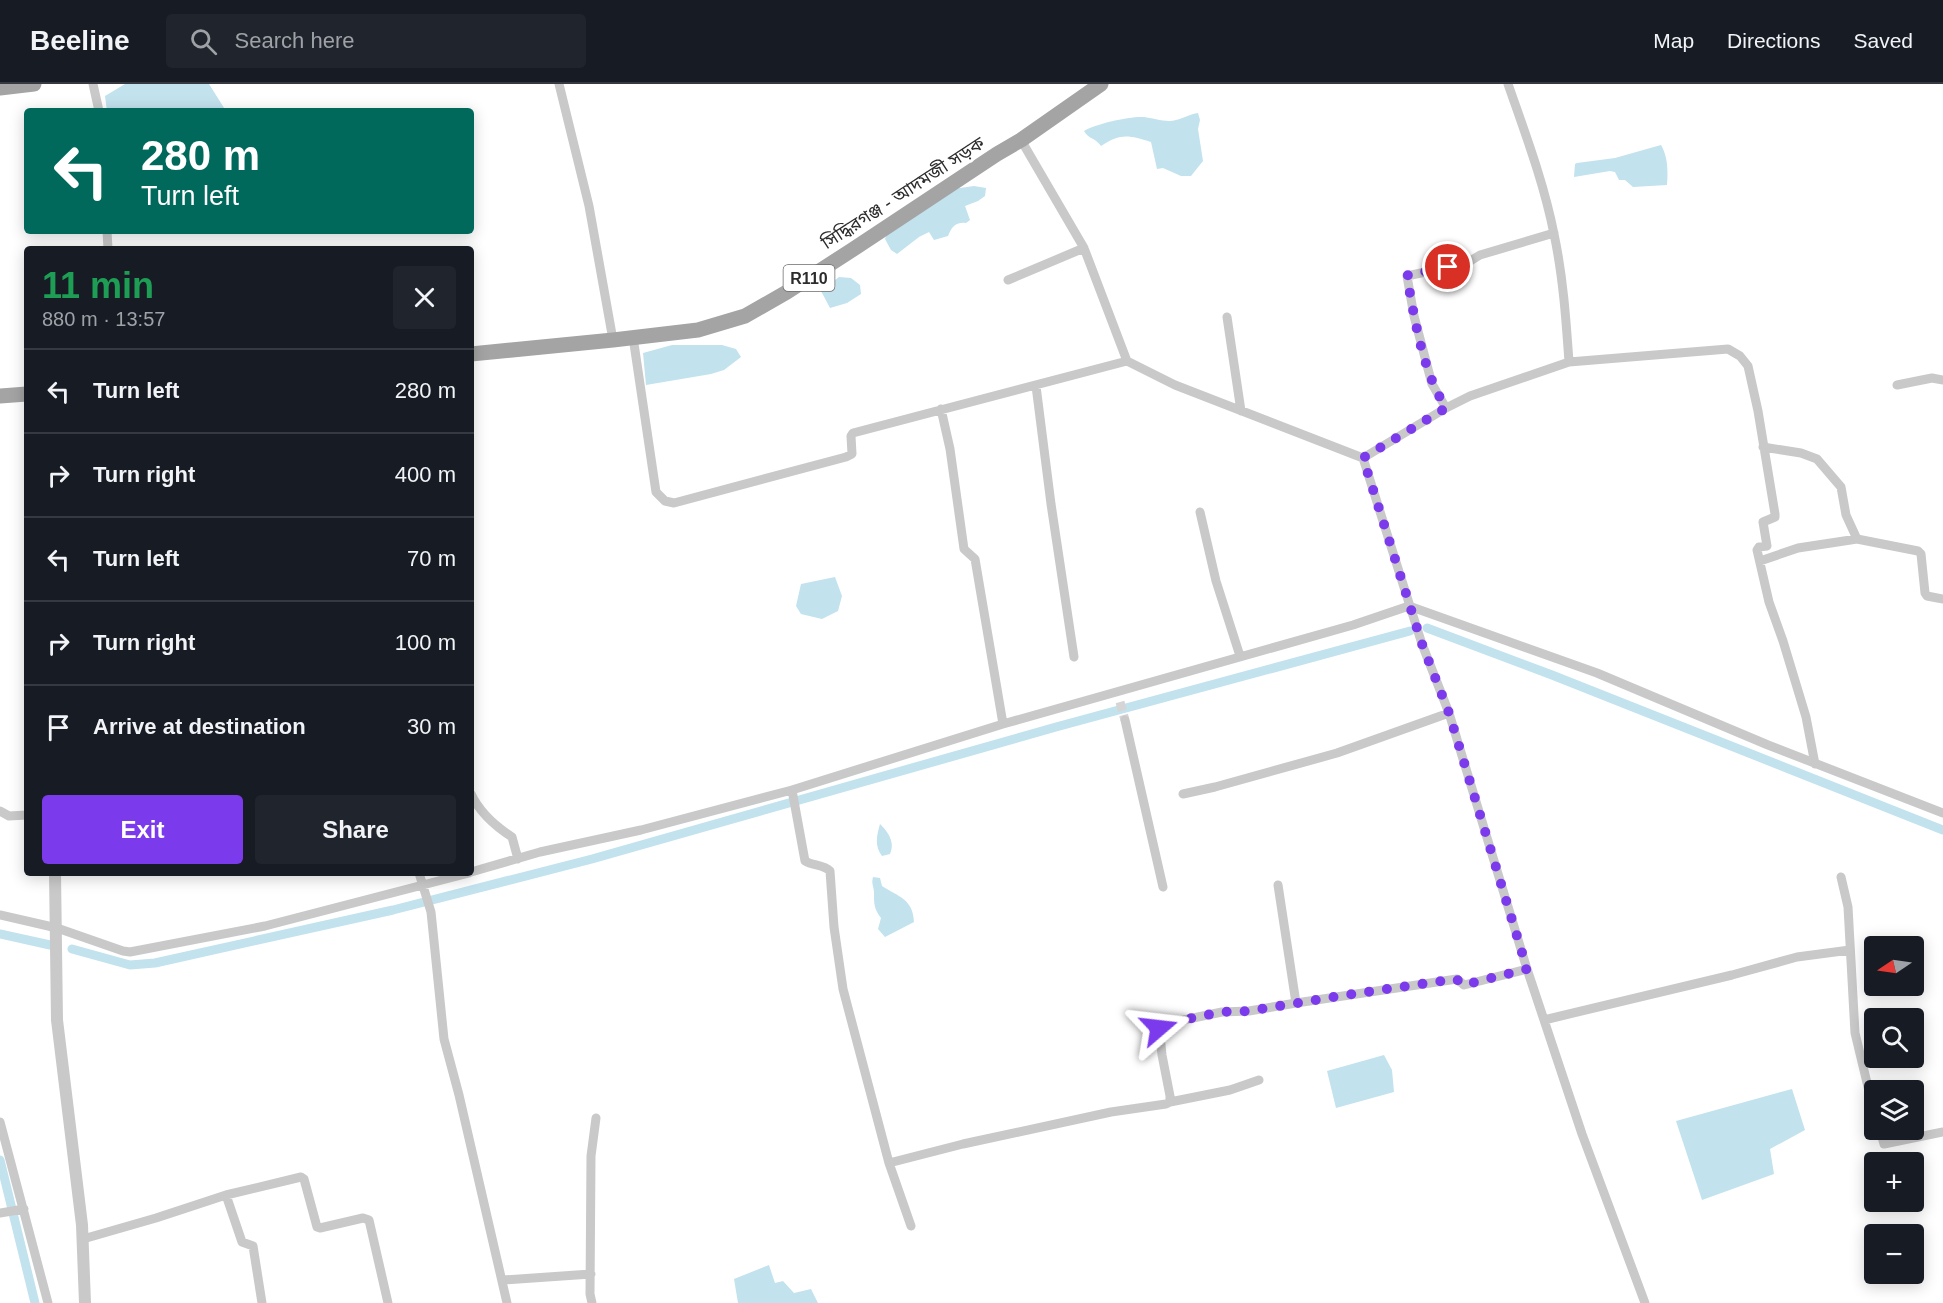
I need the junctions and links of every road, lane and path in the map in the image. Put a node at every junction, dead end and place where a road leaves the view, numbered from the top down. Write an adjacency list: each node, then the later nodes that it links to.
1 (34, 84): 6 (main road)
2 (93, 84): 7 (street)
3 (559, 84): 14 (street)
4 (1101, 84): 8 (main road, সিদ্ধিরগঞ্জ - আদমজী সড়ক / R110)
5 (1508, 84): 9 (street)
6 (0, 88)
7 (98, 108)
8 (1021, 140): 10 (street); 13 (main road, সিদ্ধিরগঞ্জ - আদমজী সড়ক / R110)
9 (1554, 233): 17 (street); 23 (street)
10 (1084, 249): 11 (street); 16 (street)
11 (1008, 280)
12 (1227, 317): 25 (street)
13 (633, 337): 14 (main road, সিদ্ধিরগঞ্জ - আদমজী সড়ক / R110); 24 (street)
14 (613, 340): 15 (main road, সিদ্ধিরগঞ্জ - আদমজী সড়ক / R110)
15 (474, 354)
16 (1128, 362): 20 (street); 25 (street)
17 (1569, 362): 23 (street); 26 (street)
18 (1943, 380): 19 (street)
19 (1897, 385)
20 (1036, 386): 24 (street); 34 (street)
21 (24, 394): 22 (main road)
22 (0, 396)
23 (1446, 408): 27 (street)
24 (941, 409): 37 (street)
25 (1241, 411): 27 (street)
26 (1763, 447): 29 (street); 30 (street)
27 (1363, 458): 32 (street)
28 (1200, 512): 33 (street)
29 (1857, 539): 30 (street); 31 (street)
30 (1760, 561): 38 (street)
31 (1943, 599)
32 (1409, 606): 33 (street); 35 (street); 38 (street)
33 (1240, 656): 37 (street)
34 (1074, 657)
35 (1449, 713): 40 (street); 57 (street)
36 (1125, 720): 52 (street)
37 (1003, 724): 39 (street)
38 (1815, 764): 43 (street)
39 (793, 794): 45 (street); 69 (street)
40 (1183, 794)
41 (474, 799): 45 (street)
42 (0, 811): 44 (street)
43 (1943, 813)
44 (24, 815)
45 (518, 859): 46 (street)
46 (474, 872)
47 (55, 876): 55 (street)
48 (420, 876): 53 (street)
49 (462, 876): 53 (street)
50 (1841, 878): 56 (street)
51 (1278, 885): 58 (street)
52 (1163, 887)
53 (425, 890): 55 (street); 76 (street)
54 (0, 915): 55 (street)
55 (57, 928): 74 (street)
56 (1850, 950): 59 (street); 61 (street)
57 (1527, 969): 58 (street); 59 (street)
58 (1296, 1003): 62 (street)
59 (1544, 1020): 83 (street)
60 (1259, 1080): 62 (street)
61 (1866, 1080)
62 (1170, 1102): 69 (street)
63 (596, 1118): 75 (street)
64 (0, 1122): 71 (street)
65 (1943, 1132): 66 (street)
66 (1924, 1136)
67 (1883, 1140): 68 (street)
68 (1904, 1140)
69 (889, 1163): 73 (street)
70 (225, 1195): 74 (street); 79 (street); 80 (street)
71 (21, 1209): 72 (street); 77 (street)
72 (3, 1212)
73 (911, 1226)
74 (83, 1239): 78 (street)
75 (591, 1274): 76 (street); 82 (street)
76 (503, 1280): 81 (street)
77 (48, 1303)
78 (85, 1303)
79 (262, 1303)
80 (388, 1303)
81 (507, 1303)
82 (592, 1303)
83 (1645, 1303)

